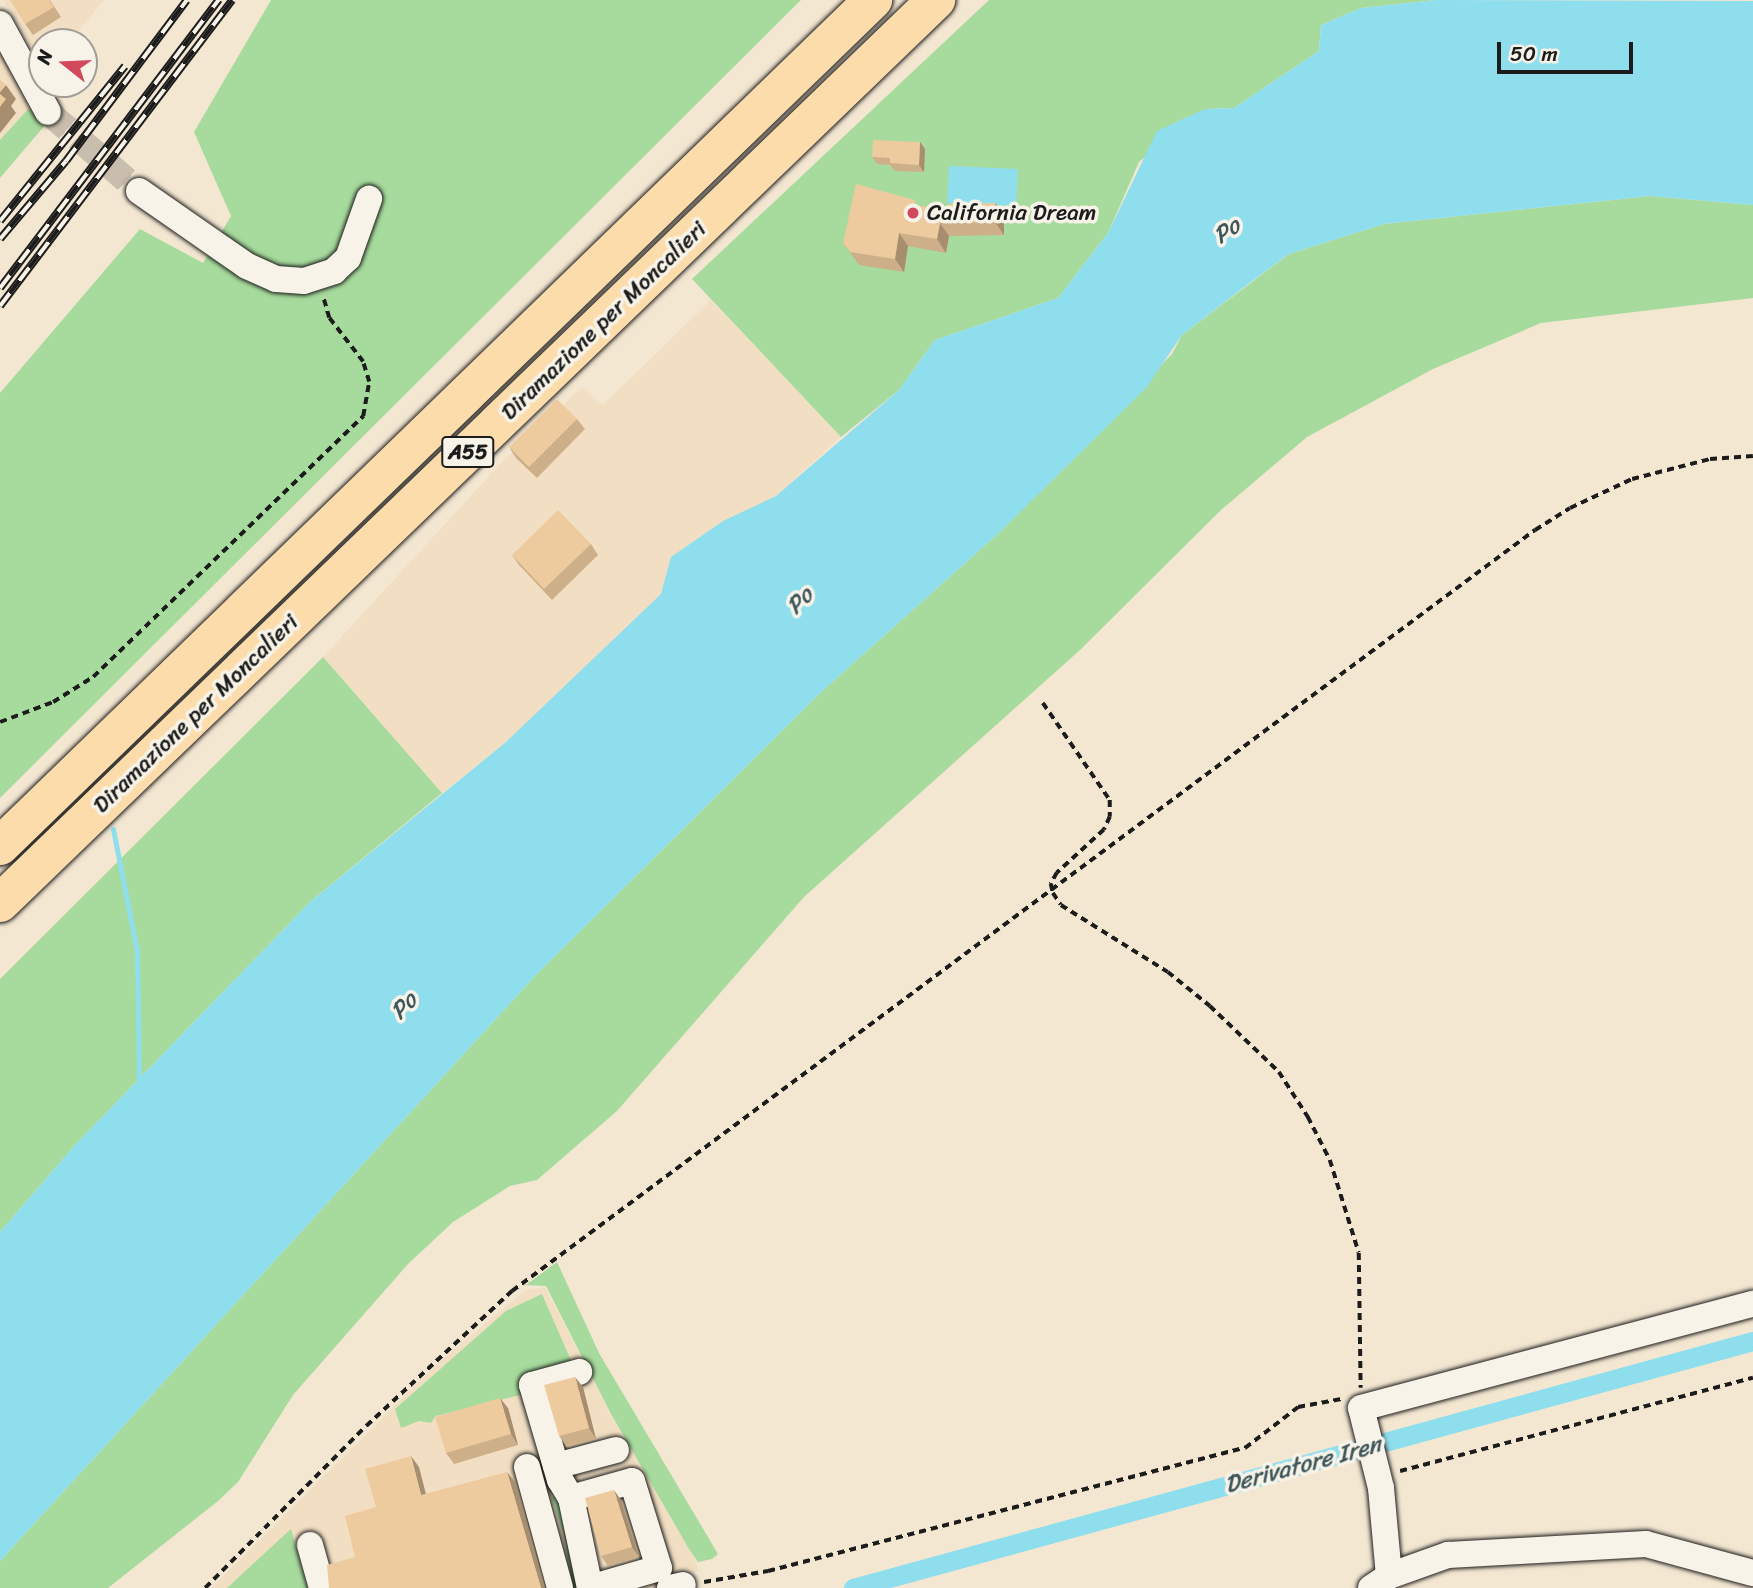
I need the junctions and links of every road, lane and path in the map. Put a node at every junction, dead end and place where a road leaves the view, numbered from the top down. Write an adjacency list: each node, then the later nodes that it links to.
1 (873, 0): 11 (highway, Diramazione per Moncalieri / A55)
2 (936, 0): 13 (highway, Diramazione per Moncalieri / A55)
3 (0, 24): 4 (street)
4 (48, 112)
5 (139, 191): 7 (street)
6 (369, 199): 7 (street)
7 (318, 278): 10 (path)
8 (1753, 457): 12 (path)
9 (1043, 704): 12 (path)
10 (0, 722)
11 (0, 846)
12 (1053, 893): 17 (path); 27 (path)
13 (0, 904)
14 (1753, 1304): 17 (street)
15 (579, 1372): 19 (street)
16 (1753, 1378): 21 (path)
17 (1361, 1408): 21 (street); 26 (path)
18 (616, 1450): 19 (street)
19 (556, 1466): 22 (street)
20 (527, 1467): 29 (street)
21 (1381, 1488): 25 (street)
22 (571, 1498)
23 (310, 1545): 28 (street)
24 (1753, 1573): 25 (street)
25 (1380, 1582)
26 (676, 1586)
27 (205, 1588)
28 (322, 1588)
29 (560, 1588)

